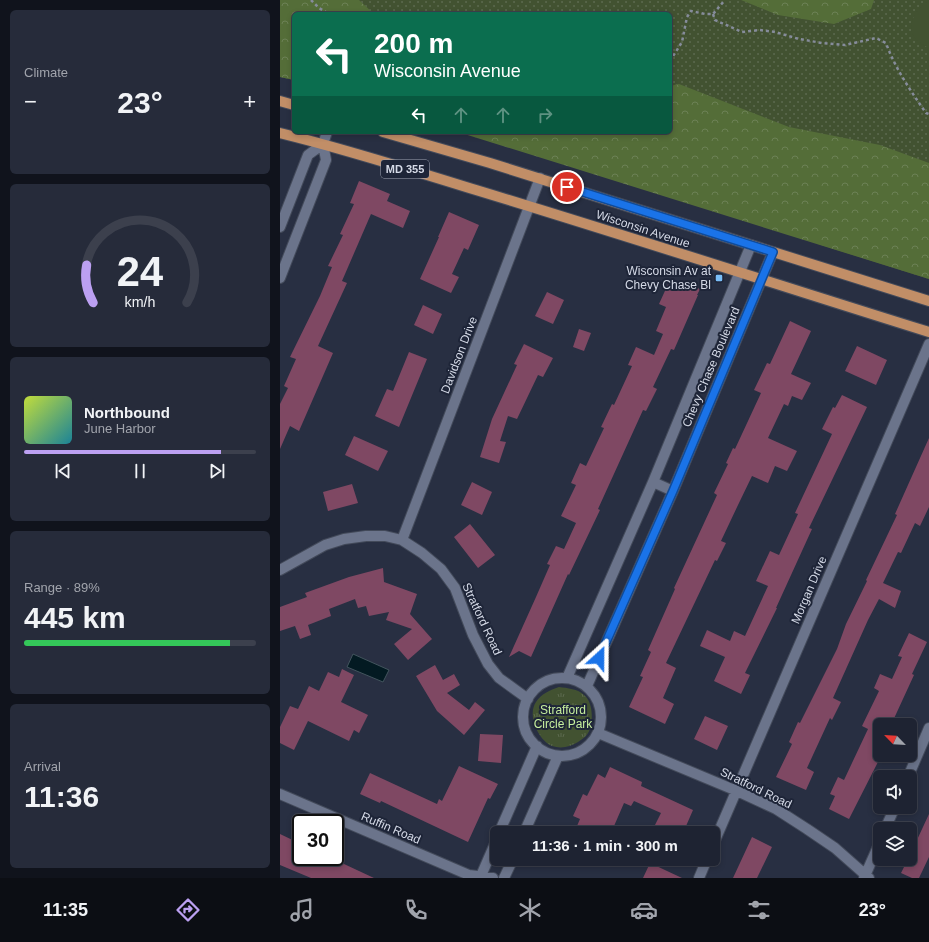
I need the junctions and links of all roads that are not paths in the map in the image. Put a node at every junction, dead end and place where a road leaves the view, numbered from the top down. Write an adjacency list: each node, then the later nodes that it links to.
1 (280, 101): 2 (main road)
2 (292, 104)
3 (280, 133): 6 (main road, Wisconsin Avenue / MD 355)
4 (326, 134): 6 (street)
5 (390, 134): 7 (main road, Wisconsin Avenue / MD 355)
6 (323, 144): 8 (main road, Wisconsin Avenue / MD 355); 9 (street); 13 (street)
7 (540, 178): 8 (street, Davidson Drive); 10 (main road, Wisconsin Avenue / MD 355)
8 (529, 206): 12 (main road, Wisconsin Avenue / MD 355); 20 (street, Davidson Drive)
9 (280, 227)
10 (751, 245): 11 (main road, Wisconsin Avenue / MD 355); 12 (street, Chevy Chase Boulevard)
11 (773, 252): 14 (street, Chevy Chase Boulevard); 15 (main road, Wisconsin Avenue / MD 355)
12 (739, 273): 14 (main road, Wisconsin Avenue / MD 355); 18 (street, Chevy Chase Boulevard)
13 (280, 278)
14 (762, 280): 16 (main road, Wisconsin Avenue / MD 355); 19 (street, Chevy Chase Boulevard)
15 (929, 301)
16 (929, 332)
17 (929, 344): 30 (street, Morgan Drive)
18 (652, 482): 19 (street); 22 (street, Chevy Chase Boulevard)
19 (673, 491): 23 (street, Chevy Chase Boulevard)
20 (402, 540): 21 (street, Stratford Road); 24 (street, Stratford Road)
21 (280, 570)
22 (567, 678): 23 (street); 24 (street)
23 (587, 686): 26 (street)
24 (528, 699): 27 (street)
25 (929, 728): 29 (street)
26 (598, 733): 28 (street); 30 (street, Stratford Road)
27 (537, 746): 28 (street); 32 (street)
28 (558, 756): 33 (street)
29 (911, 770)
30 (737, 791): 34 (street, Morgan Drive); 40 (street, Stratford Road)
31 (280, 794): 39 (street, Ruffin Road)
32 (502, 826)
33 (527, 826)
34 (720, 829)
35 (490, 855): 39 (street)
36 (873, 860): 40 (street)
37 (510, 866): 42 (street)
38 (704, 866): 43 (street)
39 (480, 877): 41 (street, Ruffin Road)
40 (866, 877)
41 (493, 878)
42 (504, 878)
43 (699, 878)

